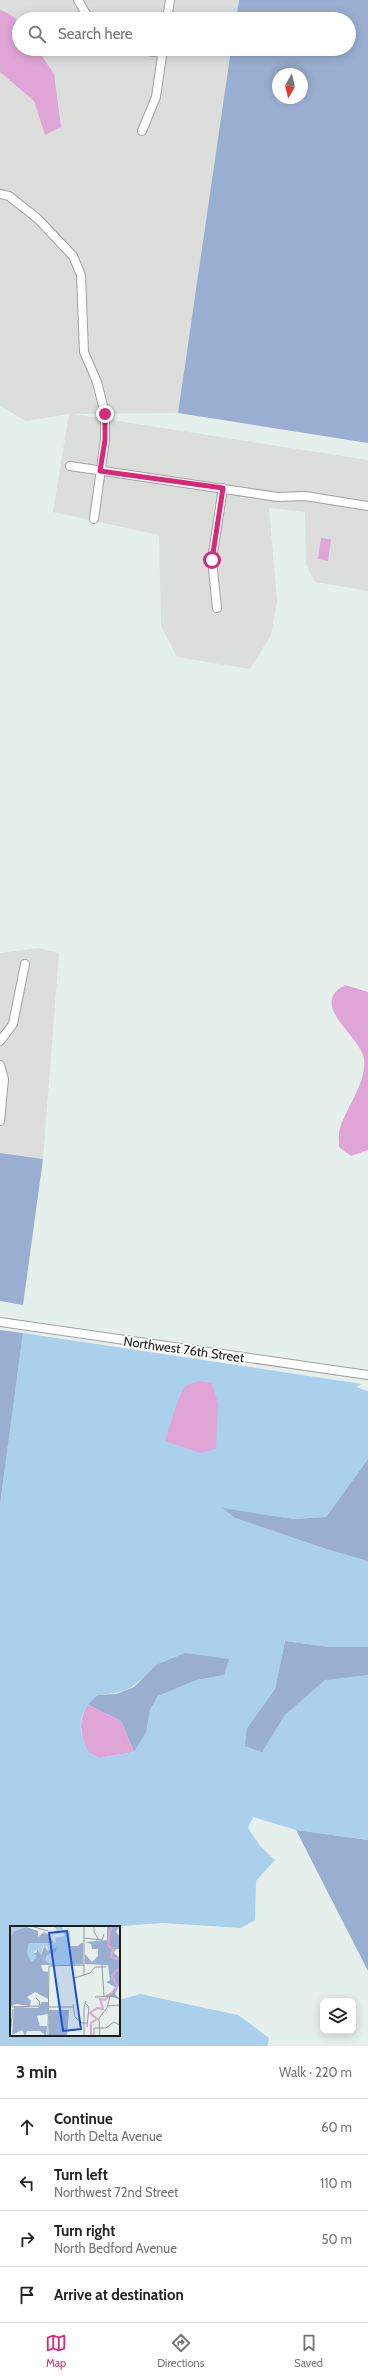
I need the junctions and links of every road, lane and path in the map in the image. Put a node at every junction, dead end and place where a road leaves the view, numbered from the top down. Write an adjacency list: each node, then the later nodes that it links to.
1 (78, 0): 3 (street)
2 (170, 0): 4 (street)
3 (85, 12)
4 (168, 12)
5 (161, 56): 6 (street)
6 (142, 131)
7 (0, 194): 9 (street)
8 (70, 466): 9 (street)
9 (100, 471): 10 (street); 12 (street)
10 (223, 488): 11 (street); 13 (street)
11 (368, 506)
12 (94, 519)
13 (217, 608)
14 (25, 964): 15 (street)
15 (0, 1041)
16 (0, 1065): 17 (street)
17 (0, 1121)
18 (0, 1322): 19 (street, Northwest 76th Street)
19 (368, 1375)

